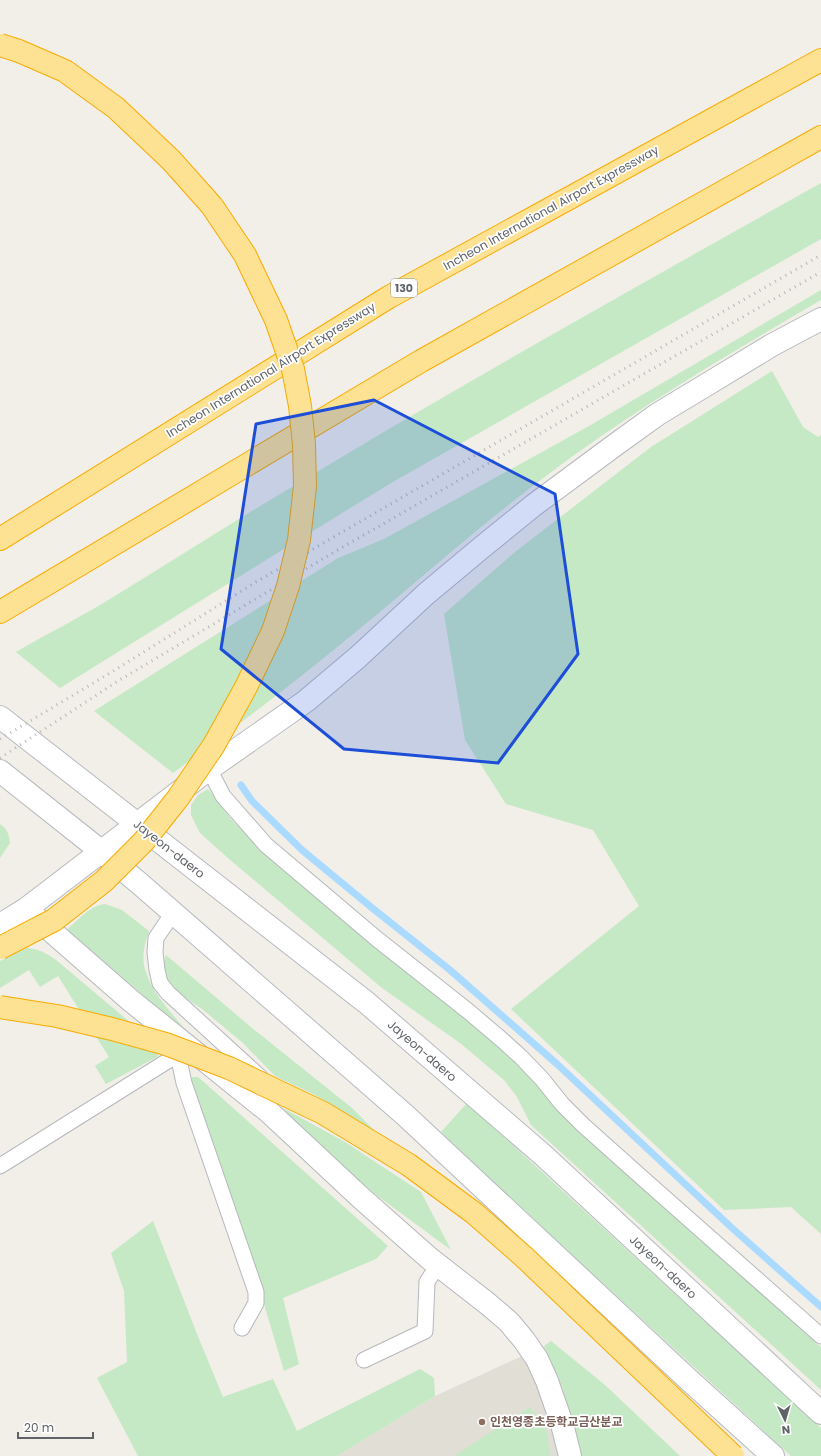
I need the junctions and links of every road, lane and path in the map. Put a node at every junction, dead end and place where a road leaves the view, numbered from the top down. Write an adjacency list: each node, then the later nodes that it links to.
1 (0, 45): 15 (highway, bridge)
2 (821, 60): 5 (highway, Incheon International Airport Expressway / 130)
3 (821, 137): 6 (highway)
4 (821, 319): 8 (main road)
5 (0, 539)
6 (0, 612)
7 (0, 717): 10 (main road, Jayeon-daero)
8 (209, 769): 10 (main road); 22 (lane)
9 (0, 771): 11 (main road)
10 (138, 824): 11 (main road); 24 (main road, Jayeon-daero)
11 (101, 852): 12 (main road); 13 (main road)
12 (26, 909): 14 (main road); 17 (main road)
13 (172, 913): 18 (lane); 27 (main road)
14 (0, 925)
15 (0, 948)
16 (0, 1007): 26 (highway, bridge)
17 (184, 1051): 18 (main road); 19 (lane); 21 (lane)
18 (269, 1112): 20 (main road)
19 (0, 1166)
20 (438, 1265): 23 (lane); 25 (main road)
21 (242, 1328)
22 (821, 1336)
23 (364, 1360)
24 (821, 1412)
25 (570, 1456)
26 (733, 1456)
27 (773, 1456)

